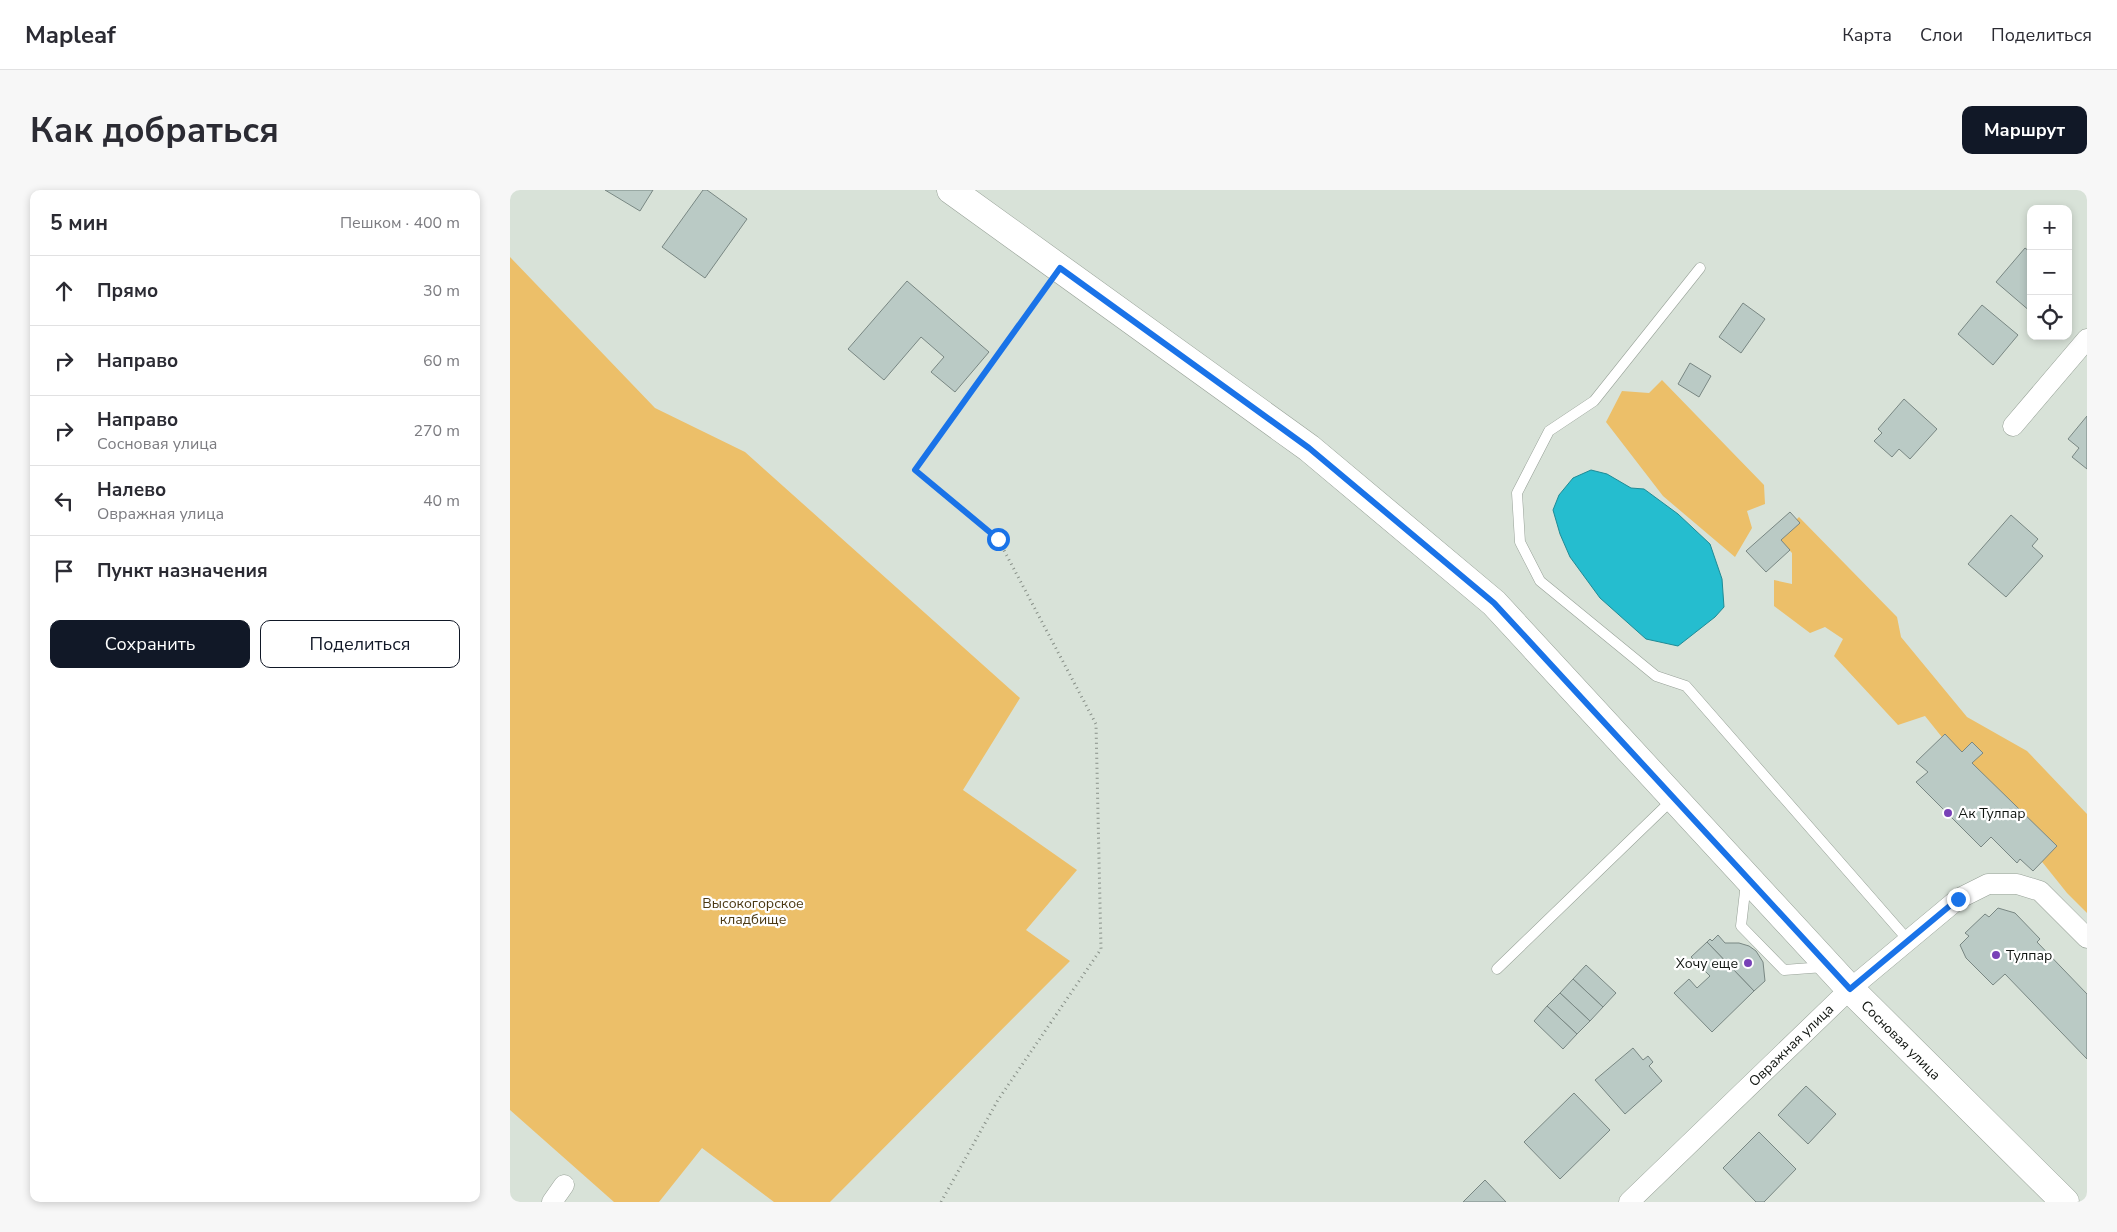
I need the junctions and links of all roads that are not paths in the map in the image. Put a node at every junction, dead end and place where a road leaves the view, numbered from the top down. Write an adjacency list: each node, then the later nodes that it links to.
1 (952, 190): 5 (street, Сосновая улица)
2 (1700, 268): 8 (lane)
3 (2087, 339): 4 (street)
4 (2014, 426)
5 (1674, 798): 6 (street, Сосновая улица); 10 (lane)
6 (1746, 877): 9 (street, Сосновая улица); 9 (lane)
7 (2087, 938): 8 (street, Овражная улица)
8 (1908, 940): 11 (street, Овражная улица)
9 (1830, 967): 11 (street, Сосновая улица)
10 (1497, 968)
11 (1850, 989): 14 (street, Овражная улица); 15 (street, Сосновая улица)
12 (564, 1185): 13 (street)
13 (552, 1202)
14 (1629, 1202)
15 (2064, 1202)

